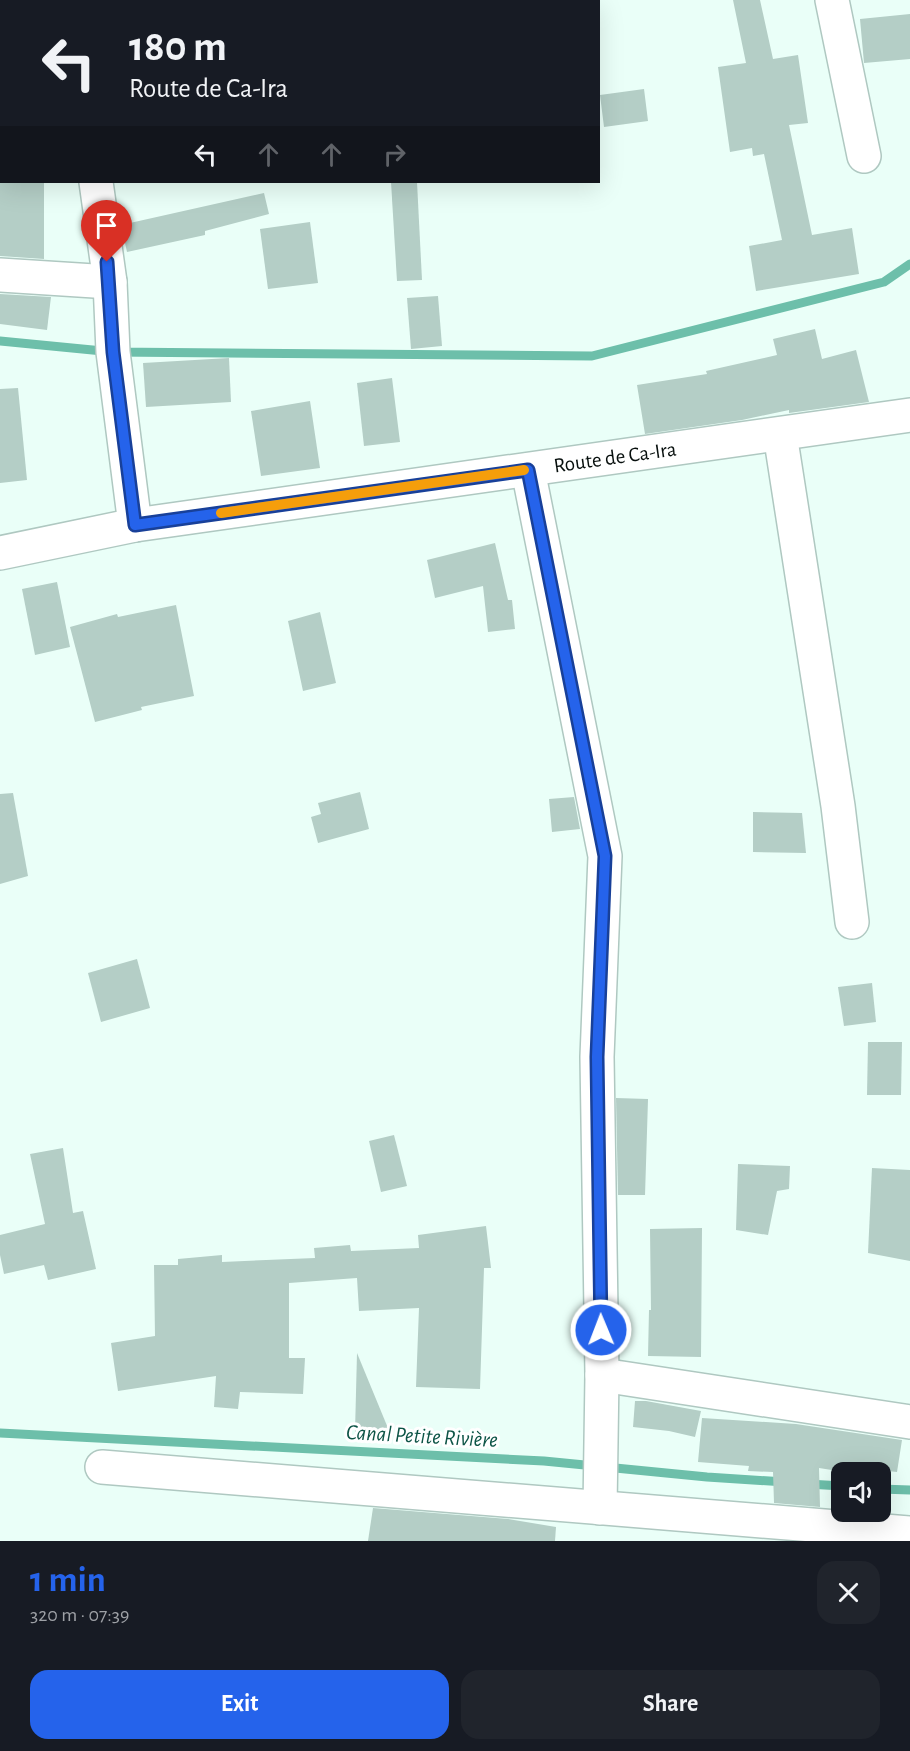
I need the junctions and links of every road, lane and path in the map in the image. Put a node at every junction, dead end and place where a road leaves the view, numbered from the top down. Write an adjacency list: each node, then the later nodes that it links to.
1 (832, 0): 2 (street)
2 (864, 156)
3 (96, 183): 5 (street)
4 (0, 275): 5 (street)
5 (110, 282): 9 (street)
6 (910, 415): 7 (street, Route de Ca-Ira)
7 (780, 434): 8 (street, Route de Ca-Ira); 11 (street)
8 (528, 470): 9 (street, Route de Ca-Ira); 12 (street)
9 (135, 525): 10 (street, Route de Ca-Ira)
10 (0, 553)
11 (852, 922)
12 (602, 1375): 13 (street); 15 (street)
13 (910, 1422)
14 (102, 1467): 15 (street)
15 (600, 1508): 16 (street)
16 (680, 1528): 17 (street)
17 (910, 1533)

